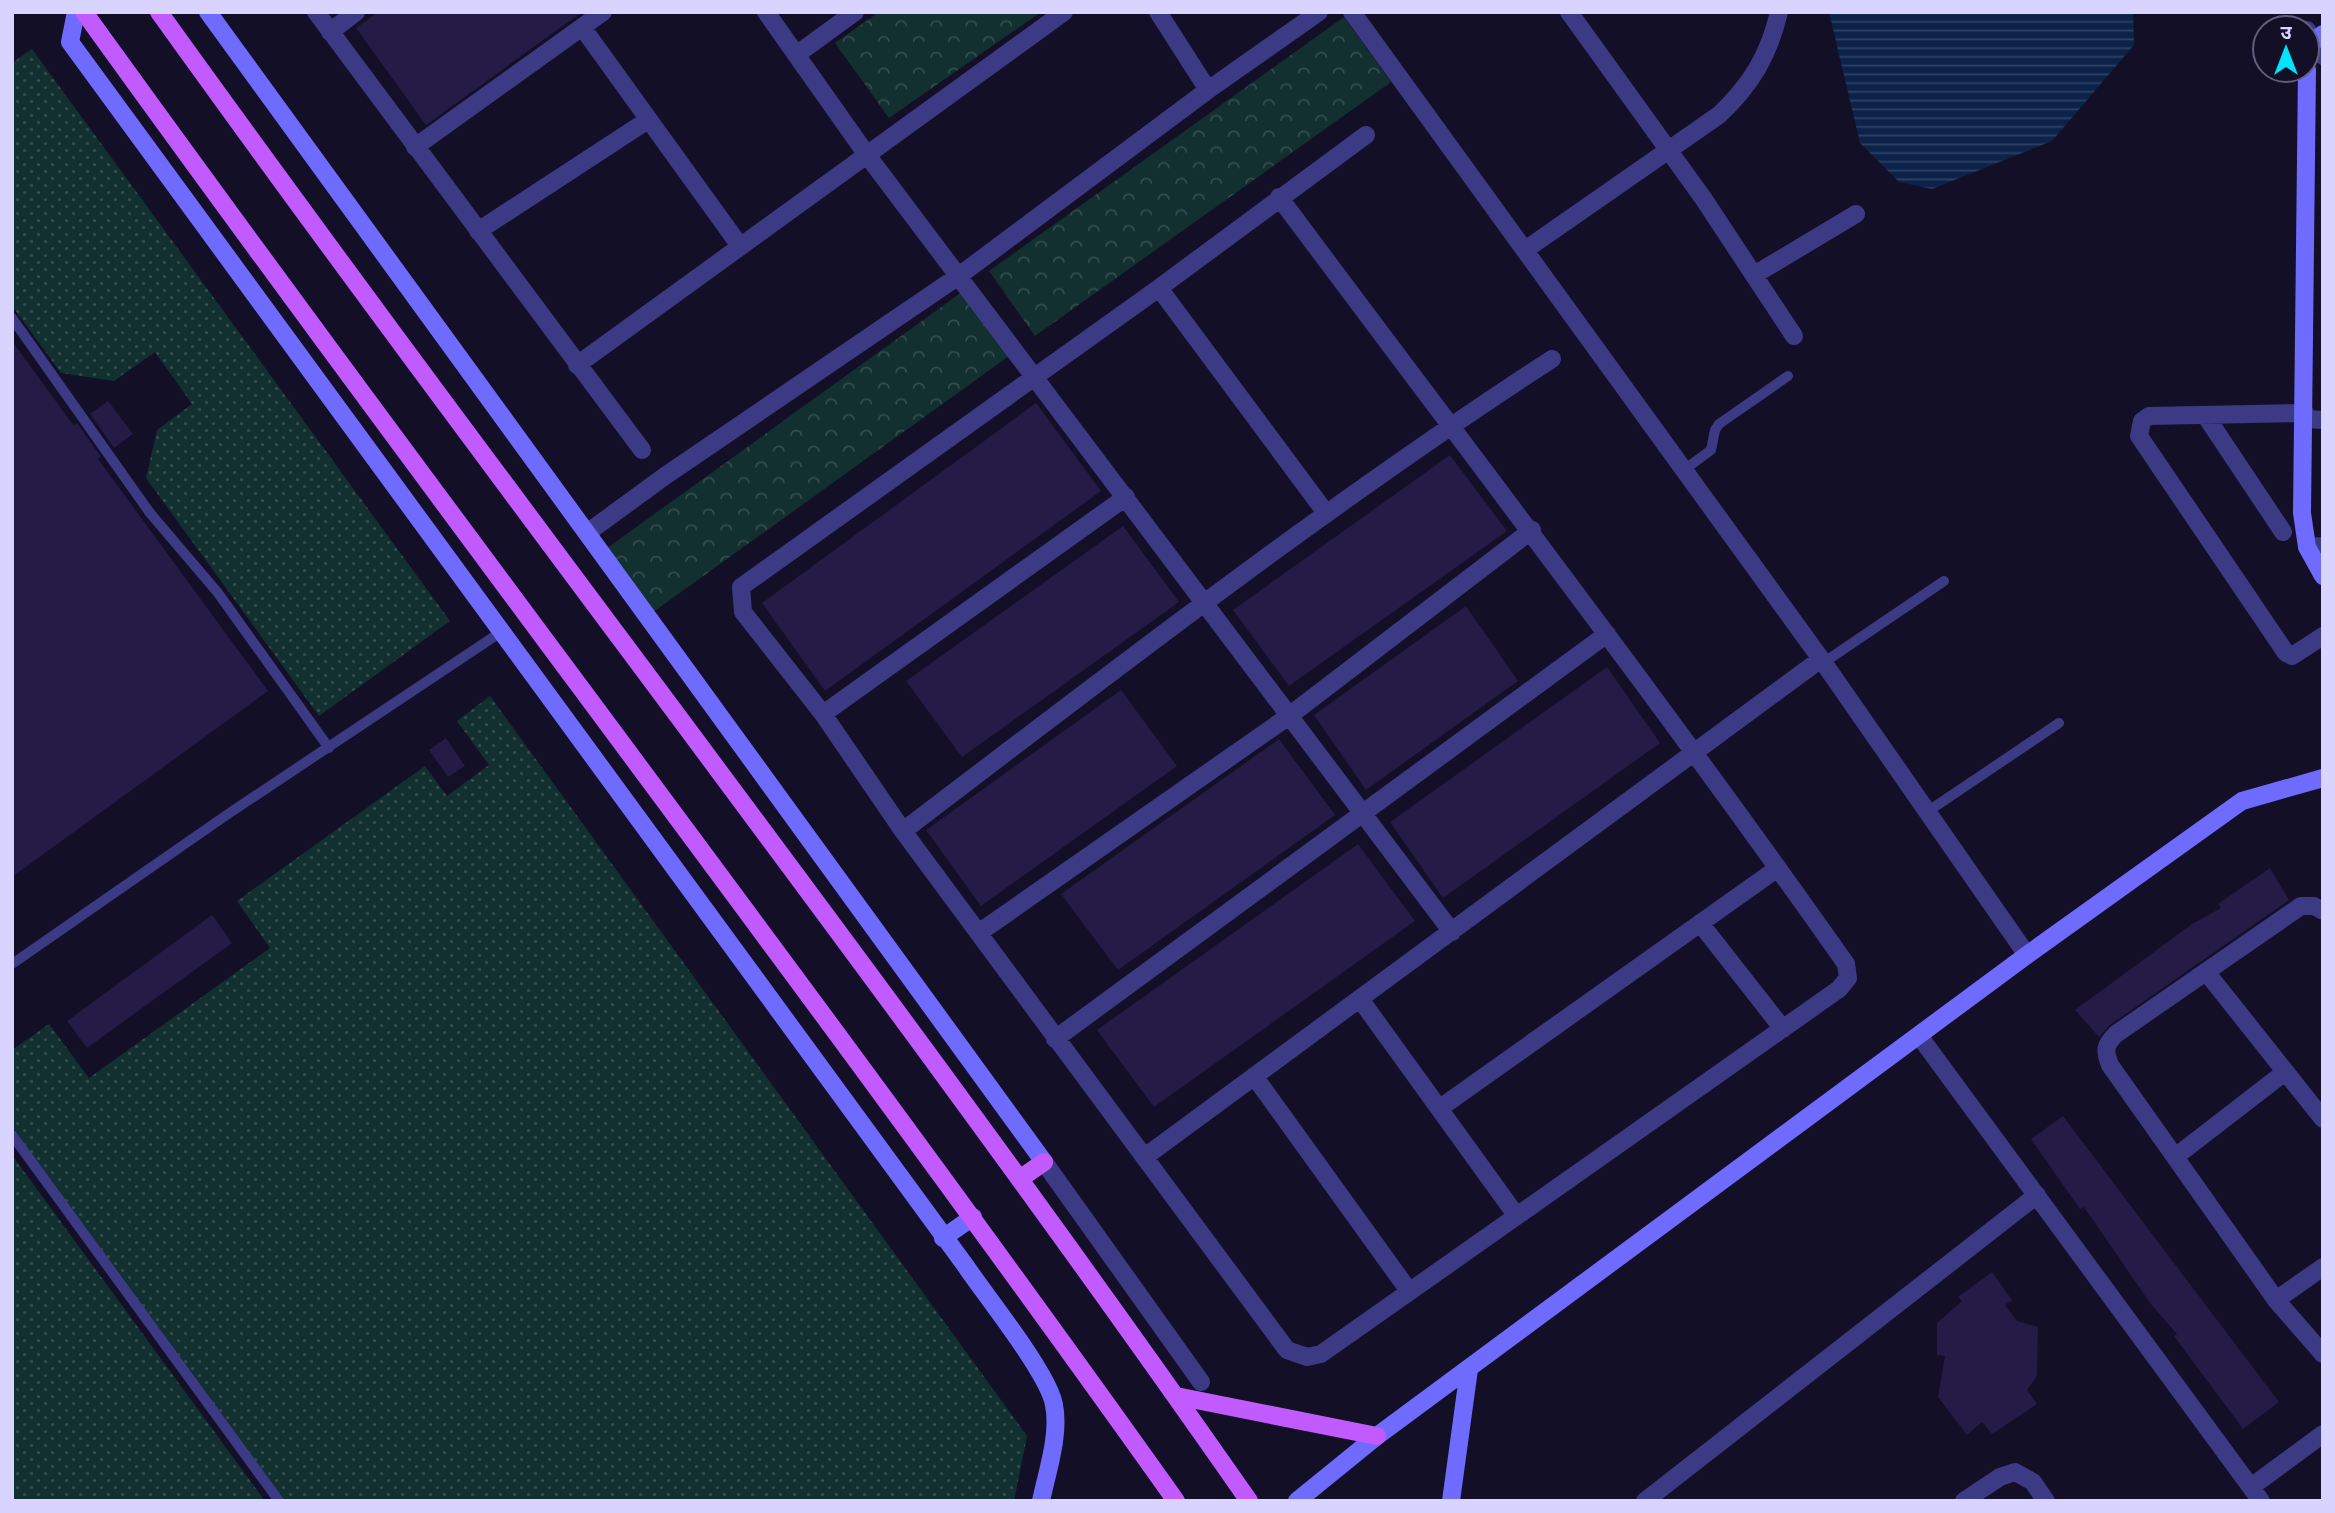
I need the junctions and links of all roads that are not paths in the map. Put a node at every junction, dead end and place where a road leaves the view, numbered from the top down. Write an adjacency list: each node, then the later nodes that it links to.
1 (76, 12): 54 (street)
2 (84, 12): 90 (main road)
3 (159, 12): 87 (main road)
4 (208, 12): 49 (street)
5 (316, 12): 17 (street)
6 (356, 12): 17 (street)
7 (603, 12): 16 (street)
8 (766, 12): 18 (street)
9 (855, 12): 18 (street)
10 (1064, 12): 25 (street)
11 (1158, 12): 20 (street)
12 (1319, 12): 20 (street)
13 (1352, 12): 30 (street)
14 (1569, 12): 24 (street)
15 (1779, 12): 24 (street)
16 (582, 27): 21 (street); 23 (street)
17 (330, 32): 23 (street)
18 (796, 55): 25 (street)
19 (2307, 84): 41 (street)
20 (1208, 90): 31 (street)
21 (648, 120): 28 (street); 29 (street)
22 (1366, 135): 26 (street)
23 (415, 147): 28 (street)
24 (1669, 149): 30 (street); 32 (street)
25 (867, 155): 29 (street); 31 (street)
26 (1279, 197): 33 (street); 42 (street)
27 (1856, 214): 32 (street)
28 (478, 231): 37 (street)
29 (740, 246): 37 (street)
30 (1525, 250): 44 (street)
31 (960, 275): 38 (street); 49 (street)
32 (1754, 275): 35 (street)
33 (1159, 288): 38 (street); 46 (street)
34 (12, 318): 61 (lane)
35 (1794, 336)
36 (1552, 359): 42 (street)
37 (577, 365): 43 (street)
38 (1034, 375): 45 (street); 58 (street)
39 (1788, 376): 44 (lane)
40 (2205, 415): 41 (street); 48 (street); 56 (street)
41 (2311, 417): 50 (street)
42 (1450, 425): 46 (street); 47 (street)
43 (642, 450)
44 (1684, 470): 57 (street)
45 (1126, 498): 53 (street); 58 (street)
46 (1326, 513): 53 (street)
47 (1532, 530): 55 (street); 59 (street)
48 (2283, 532)
49 (587, 533): 86 (street)
50 (2315, 546): 51 (street)
51 (2323, 576)
52 (1944, 581): 57 (lane)
53 (1204, 602): 59 (street); 66 (street)
54 (501, 632): 61 (lane); 91 (street)
55 (1607, 634): 62 (street); 65 (street)
56 (2323, 636)
57 (1822, 661): 62 (street); 64 (street)
58 (822, 714): 66 (street)
59 (1289, 716): 65 (street); 70 (street)
60 (2059, 723): 64 (lane)
61 (329, 748): 73 (lane)
62 (1694, 755): 67 (street); 71 (street)
63 (2323, 778): 72 (street)
64 (1927, 812): 72 (street)
65 (1362, 813): 71 (street); 78 (street)
66 (903, 831): 70 (street)
67 (1778, 868): 69 (street); 76 (street)
68 (2323, 911): 74 (street)
69 (1700, 923): 76 (street); 81 (street)
70 (981, 932): 78 (street)
71 (1452, 932): 75 (street)
72 (2027, 955): 77 (street)
73 (12, 964)
74 (2207, 973): 79 (street); 85 (street)
75 (1360, 999): 80 (street); 81 (street)
76 (1783, 1029): 89 (street)
77 (1920, 1037): 88 (street); 96 (street)
78 (1055, 1039): 84 (street)
79 (2285, 1072): 82 (street); 85 (street)
80 (1254, 1076): 84 (street); 93 (street)
81 (1440, 1108): 89 (street)
82 (2323, 1119)
83 (12, 1135): 102 (lane)
84 (1146, 1156): 93 (street)
85 (2175, 1157): 94 (street)
86 (1044, 1162): 87 (main road); 97 (street)
87 (1021, 1178): 98 (main road)
88 (2037, 1195): 101 (street); 108 (street)
89 (1516, 1215): 93 (street)
90 (973, 1217): 91 (street); 104 (main road)
91 (943, 1238): 103 (street)
92 (2323, 1267): 94 (street)
93 (1409, 1291)
94 (2276, 1300): 95 (street)
95 (2323, 1354)
96 (1469, 1369): 100 (street); 107 (street)
97 (1201, 1382)
98 (1176, 1396): 100 (main road); 105 (main road)
99 (2323, 1434): 101 (street)
100 (1377, 1436): 106 (street)
101 (2256, 1494)
102 (279, 1501)
103 (1041, 1501)
104 (1176, 1501)
105 (1249, 1501)
106 (1297, 1501)
107 (1451, 1501)
108 (1645, 1501)
109 (1964, 1501): 110 (street)
110 (2046, 1501)

